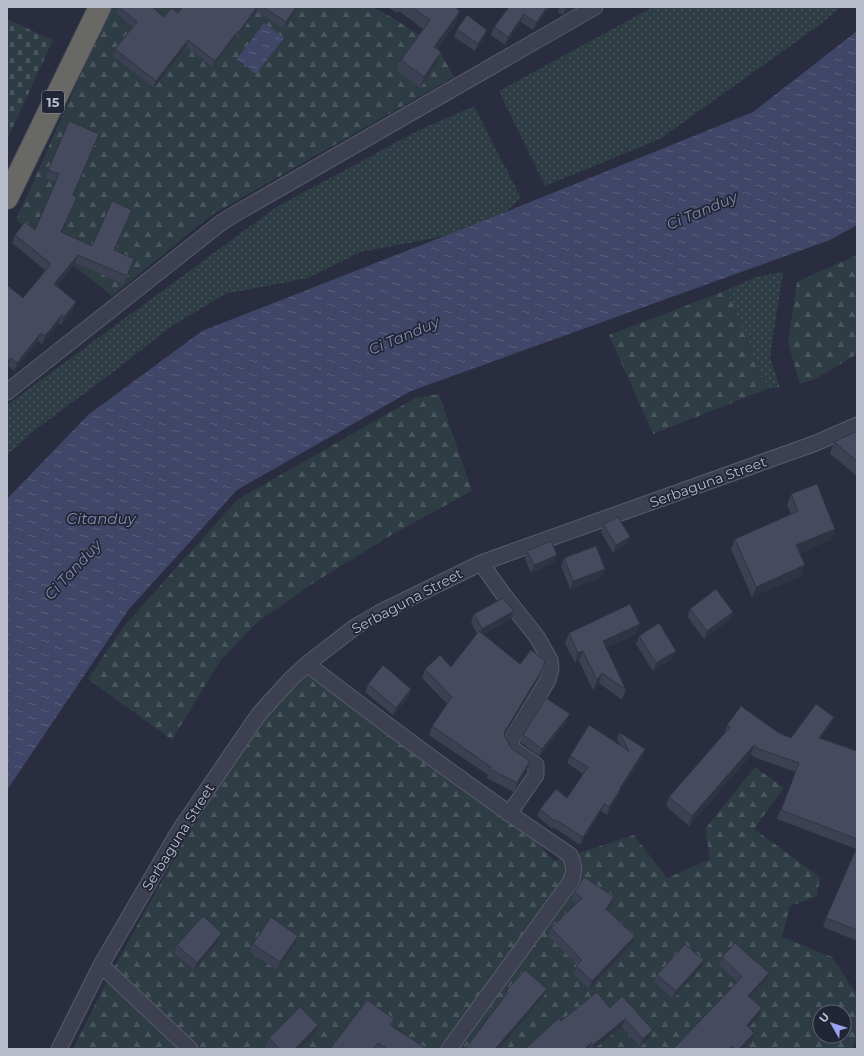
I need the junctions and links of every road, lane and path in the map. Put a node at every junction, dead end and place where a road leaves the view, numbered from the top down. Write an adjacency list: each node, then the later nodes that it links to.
1 (100, 7): 3 (highway, 15)
2 (595, 7): 4 (street)
3 (7, 198)
4 (7, 392)
5 (857, 426): 6 (street, Serbaguna Street)
6 (481, 562): 7 (street, Serbaguna Street); 8 (street)
7 (306, 664): 8 (street); 9 (street, Serbaguna Street)
8 (509, 814): 12 (street)
9 (101, 965): 10 (street, Serbaguna Street); 11 (street)
10 (59, 1049)
11 (190, 1049)
12 (449, 1049)

